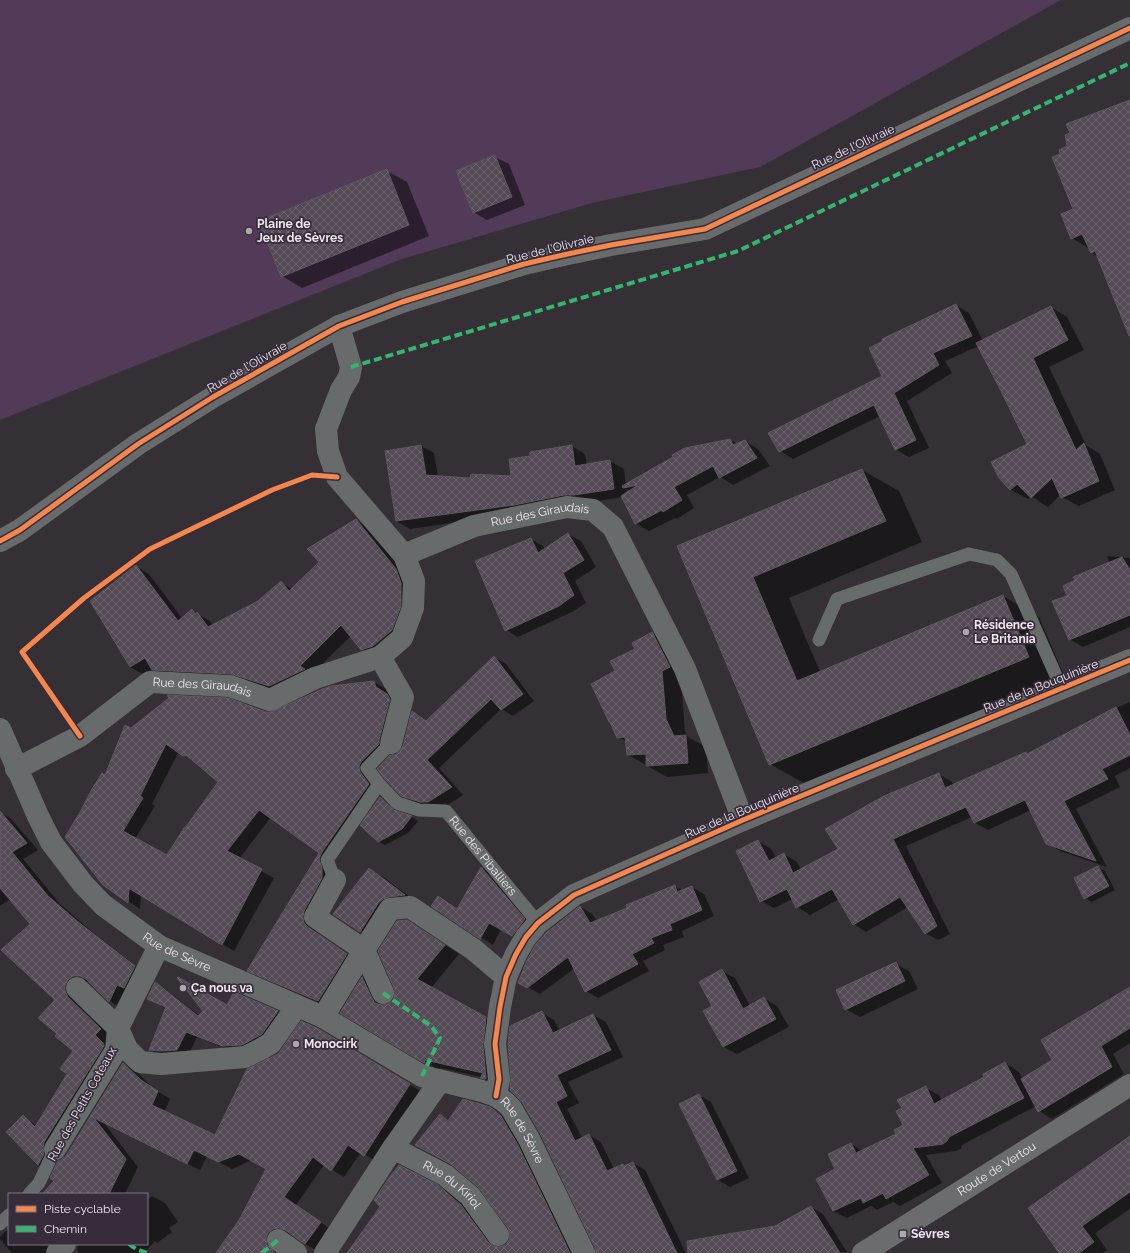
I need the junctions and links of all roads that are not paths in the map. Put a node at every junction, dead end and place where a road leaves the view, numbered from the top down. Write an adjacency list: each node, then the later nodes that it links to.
1 (1130, 28): 2 (street, Rue de l'Olivraie)
2 (339, 326): 3 (street, Rue de l'Olivraie); 4 (street, Rue des Giraudais)
3 (0, 541)
4 (404, 555): 6 (street, Rue des Giraudais); 13 (street, Rue des Giraudais)
5 (820, 640): 8 (lane)
6 (380, 657): 10 (street); 11 (street, Rue des Giraudais)
7 (1130, 660): 8 (street, Rue de la Bouquinière)
8 (1061, 687): 13 (street, Rue de la Bouquinière)
9 (0, 730): 11 (street, Rue de Sèvre)
10 (391, 743): 12 (lane, Rue des Piballiers)
11 (16, 769): 16 (street, Rue de Sèvre)
12 (379, 784): 14 (lane); 15 (lane, Rue des Piballiers)
13 (743, 820): 15 (street, Rue de la Bouquinière)
14 (335, 880): 17 (street)
15 (538, 923): 18 (street, Rue de la Bouquinière)
16 (159, 946): 21 (street, Rue de Sèvre); 23 (street, Rue des Petits Coteaux)
17 (364, 950): 18 (street); 20 (street); 22 (street)
18 (506, 977): 26 (street, Rue de la Bouquinière)
19 (77, 988): 23 (street)
20 (384, 993)
21 (295, 1006): 22 (street, Rue de Sèvre); 23 (street)
22 (323, 1017): 24 (street, Rue de Sèvre)
23 (118, 1028): 28 (street, Rue des Petits Coteaux)
24 (440, 1081): 26 (street, Rue de Sèvre); 27 (street)
25 (1130, 1085): 39 (main road, Route de Vertou)
26 (496, 1096): 38 (street, Rue de Sèvre)
27 (394, 1148): 32 (street, Rue du Kiriol); 37 (street)
28 (55, 1149): 29 (lane, Rue des Petits Coteaux)
29 (30, 1193)
30 (8, 1216): 31 (lane)
31 (0, 1224)
32 (498, 1235)
33 (278, 1240): 36 (street)
34 (64, 1245): 35 (street)
35 (57, 1253)
36 (296, 1253)
37 (325, 1253)
38 (584, 1253)
39 (863, 1253)

